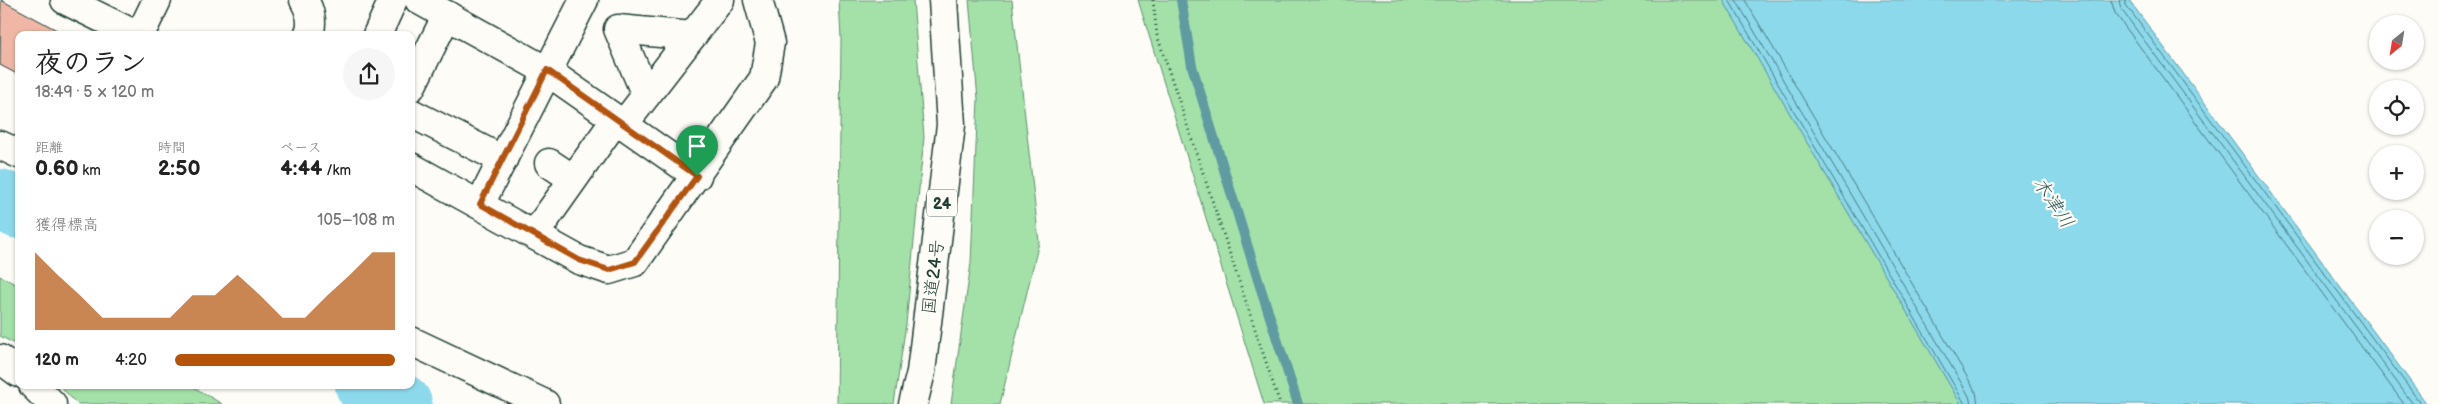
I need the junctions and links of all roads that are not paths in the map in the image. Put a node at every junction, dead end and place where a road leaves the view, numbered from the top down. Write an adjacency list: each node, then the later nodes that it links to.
1 (65, 0): 11 (main road)
2 (158, 0): 12 (main road)
3 (304, 0): 13 (main road)
4 (393, 0): 14 (main road)
5 (419, 0): 10 (main road)
6 (584, 0): 16 (main road)
7 (720, 0): 15 (main road)
8 (758, 0): 26 (main road)
9 (944, 0): 36 (main road, 国道24号 / 24)
10 (447, 16): 16 (main road); 17 (main road)
11 (128, 31)
12 (142, 31)
13 (311, 31)
14 (379, 31)
15 (692, 36): 18 (main road); 18 (main road)
16 (547, 70): 20 (main road); 23 (main road)
17 (415, 79)
18 (646, 95): 20 (main road)
19 (415, 115): 23 (main road)
20 (620, 122): 26 (main road); 27 (main road)
21 (0, 145): 22 (main road)
22 (15, 152)
23 (503, 160): 28 (main road)
24 (549, 163): 27 (main road)
25 (415, 169): 28 (main road)
26 (697, 176): 29 (main road)
27 (573, 179): 29 (main road)
28 (480, 204): 29 (main road)
29 (534, 235)
30 (415, 344): 35 (main road)
31 (0, 359): 32 (main road)
32 (15, 370)
33 (37, 389): 34 (main road)
34 (52, 404)
35 (544, 404)
36 (913, 404)

